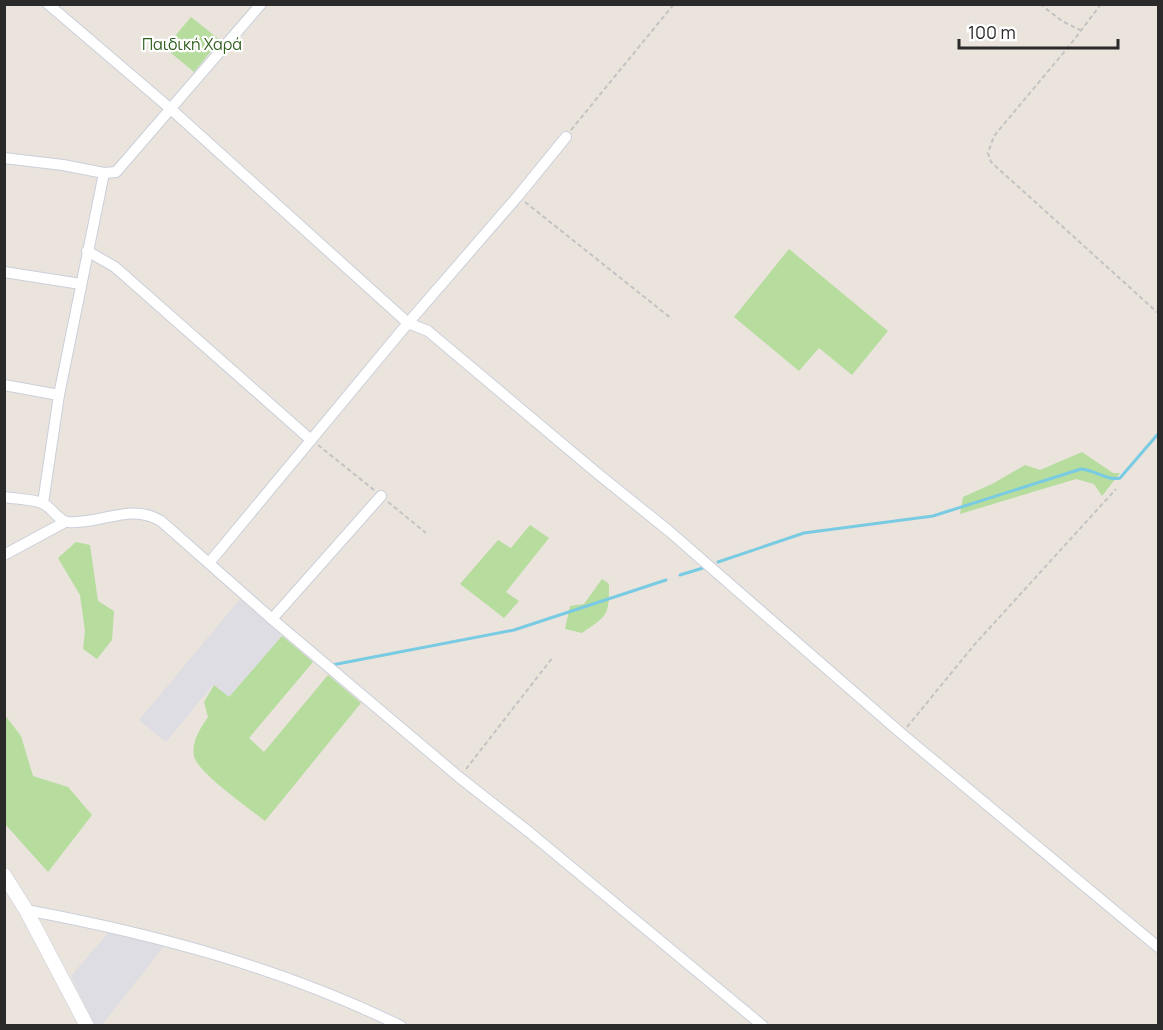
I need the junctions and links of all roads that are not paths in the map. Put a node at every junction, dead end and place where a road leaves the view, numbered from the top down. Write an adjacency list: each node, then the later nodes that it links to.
1 (48, 4): 3 (street)
2 (261, 4): 3 (street)
3 (172, 110): 6 (street); 10 (street)
4 (566, 136): 10 (street)
5 (4, 158): 6 (street)
6 (104, 173): 7 (street)
7 (87, 251): 9 (street); 13 (street)
8 (4, 272): 9 (street)
9 (81, 284): 12 (street)
10 (408, 323): 13 (street); 23 (street)
11 (4, 385): 12 (street)
12 (58, 395): 16 (street)
13 (311, 440): 19 (street)
14 (381, 496): 20 (street)
15 (4, 497): 16 (street)
16 (43, 503): 17 (street)
17 (65, 522): 18 (street); 19 (street)
18 (4, 555)
19 (209, 563): 20 (street)
20 (272, 619): 26 (street)
21 (4, 875): 22 (main road)
22 (26, 910): 24 (main road); 25 (street)
23 (1158, 947)
24 (87, 1026)
25 (401, 1026)
26 (763, 1026)

